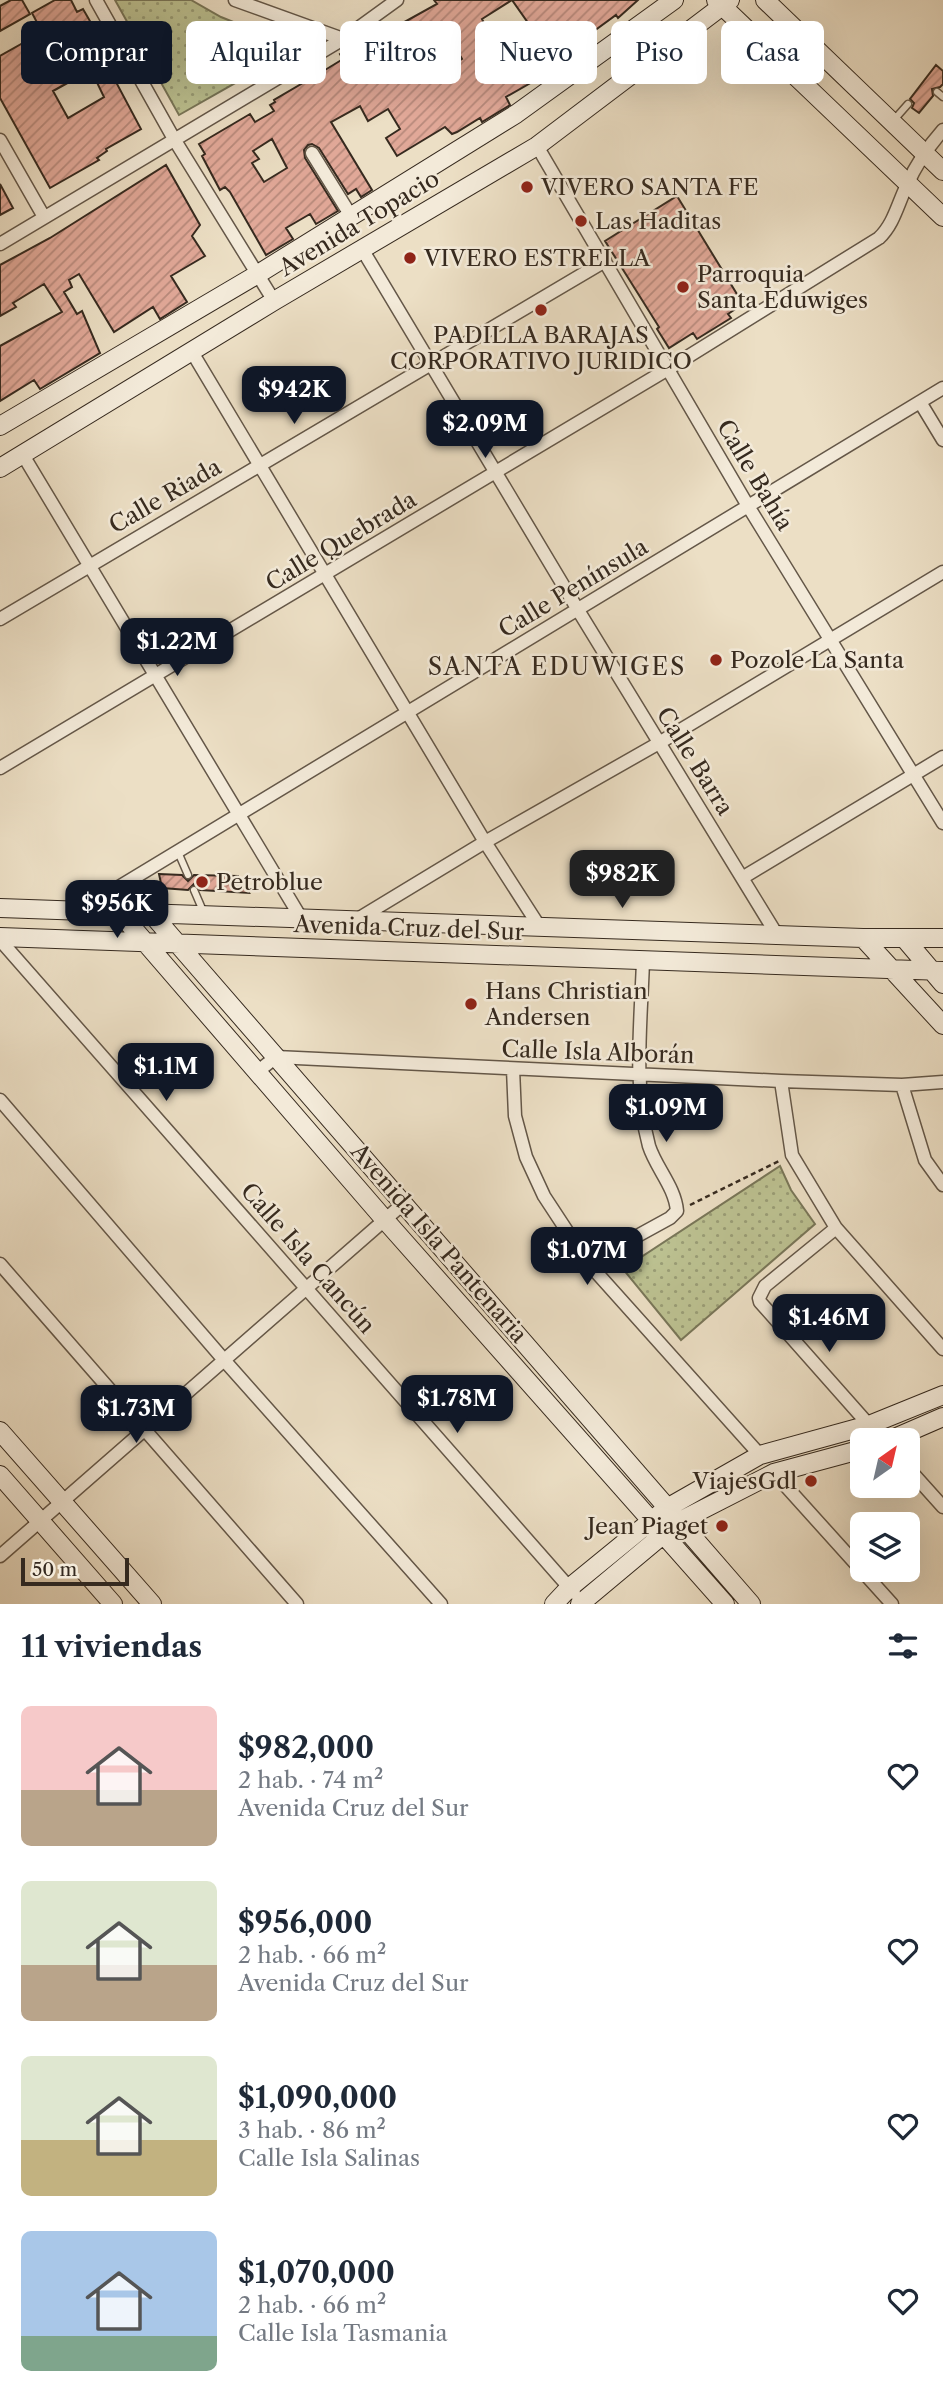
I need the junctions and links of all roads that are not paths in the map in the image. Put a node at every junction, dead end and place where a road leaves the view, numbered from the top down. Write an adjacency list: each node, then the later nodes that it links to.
1 (96, 0): 13 (street)
2 (235, 0): 8 (street)
3 (397, 0): 7 (street)
4 (674, 0): 20 (street, Avenida Topacio)
5 (765, 0): 11 (street)
6 (723, 2): 15 (street, Avenida Topacio); 19 (street)
7 (368, 21)
8 (340, 38)
9 (340, 41): 13 (street)
10 (908, 104): 11 (lane)
11 (892, 122): 17 (street)
12 (943, 130): 17 (street, Calle Quebrada)
13 (174, 139): 21 (street); 26 (street)
14 (0, 140): 21 (street)
15 (537, 146): 24 (street, Avenida Topacio); 25 (street, Calle Bahía)
16 (312, 153): 20 (street)
17 (924, 153): 18 (street); 19 (street, Calle Quebrada)
18 (943, 171)
19 (907, 184): 22 (street); 30 (street, Calle Quebrada)
20 (351, 216): 26 (street, Avenida Topacio)
21 (44, 217): 23 (street)
22 (943, 217)
23 (0, 244)
24 (362, 249): 27 (street, Avenida Topacio); 29 (street, Calle Barra)
25 (605, 261): 29 (street, Calle Riada); 30 (street, Calle Bahía)
26 (258, 274): 27 (street); 33 (street, Avenida Topacio)
27 (274, 301): 28 (street, Avenida Topacio)
28 (192, 352): 35 (street, Avenida Topacio); 36 (street)
29 (430, 365): 36 (street, Calle Riada); 38 (street, Calle Barra)
30 (668, 369): 38 (street, Calle Quebrada); 39 (street, Calle Bahía)
31 (943, 388): 32 (street, Calle Península)
32 (920, 402): 34 (street); 39 (street, Calle Península)
33 (0, 426)
34 (943, 440)
35 (23, 455): 37 (street, Avenida Topacio); 40 (street)
36 (261, 466): 40 (street, Calle Riada); 42 (street)
37 (0, 468)
38 (496, 473): 42 (street, Calle Quebrada); 43 (street, Calle Barra)
39 (748, 506): 43 (street, Calle Península); 45 (street, Calle Bahía)
40 (89, 565): 44 (street, Calle Riada); 46 (street)
41 (943, 572): 45 (street)
42 (326, 575): 46 (street, Calle Quebrada); 47 (street)
43 (578, 610): 47 (street, Calle Península); 48 (street, Calle Barra)
44 (0, 619)
45 (832, 639): 48 (street); 51 (street, Calle Bahía)
46 (157, 676): 50 (street, Calle Quebrada); 52 (street)
47 (408, 712): 52 (street, Calle Península); 54 (street)
48 (659, 743): 54 (street); 57 (street, Calle Barra)
49 (943, 757): 51 (street)
50 (0, 768)
51 (914, 774): 53 (street, Calle Bahía); 57 (street)
52 (238, 815): 55 (street, Calle Península); 64 (street)
53 (943, 823)
54 (485, 842): 65 (street); 66 (street)
55 (178, 852): 56 (lane); 60 (street, Calle Península)
56 (188, 875)
57 (742, 878): 67 (street, Calle Barra)
58 (194, 890): 63 (lane)
59 (0, 908): 60 (street, Avenida Cruz del Sur)
60 (80, 911): 61 (street, Avenida Cruz del Sur)
61 (119, 912): 62 (street, Avenida Cruz del Sur); 72 (street, Avenida Isla Pantenaria)
62 (150, 912): 63 (street, Avenida Cruz del Sur); 73 (street, Avenida Isla Pantenaria)
63 (204, 914): 64 (street, Avenida Cruz del Sur)
64 (301, 918): 65 (street, Avenida Cruz del Sur)
65 (358, 919): 66 (street, Avenida Cruz del Sur)
66 (540, 926): 67 (street, Avenida Cruz del Sur)
67 (777, 935): 69 (street, Avenida Cruz del Sur)
68 (0, 938): 72 (street, Avenida Cruz del Sur); 92 (street, Calle Isla Cancún)
69 (863, 938): 70 (street, Avenida Cruz del Sur); 75 (street)
70 (904, 938): 71 (street, Avenida Cruz del Sur); 76 (street)
71 (943, 938)
72 (145, 943): 73 (street, Avenida Cruz del Sur); 80 (street, Avenida Isla Pantenaria)
73 (176, 944): 74 (street, Avenida Cruz del Sur); 78 (street, Avenida Isla Pantenaria)
74 (643, 961): 75 (street, Avenida Cruz del Sur); 81 (street)
75 (892, 970): 76 (street, Avenida Cruz del Sur); 77 (street)
76 (939, 975)
77 (943, 1025)
78 (275, 1057): 79 (street, Calle Isla Alborán); 80 (street); 87 (street, Avenida Isla Pantenaria)
79 (513, 1069): 81 (street, Calle Isla Alborán); 90 (street)
80 (257, 1072): 88 (street, Avenida Isla Pantenaria)
81 (640, 1074): 82 (street, Calle Isla Alborán); 90 (street)
82 (781, 1081): 84 (street, Calle Isla Alborán); 89 (street)
83 (943, 1082): 84 (street, Calle Isla Alborán)
84 (902, 1085): 86 (street)
85 (0, 1100): 94 (street)
86 (943, 1185)
87 (404, 1203): 88 (street); 109 (street, Avenida Isla Pantenaria)
88 (385, 1220): 92 (street); 113 (street, Avenida Isla Pantenaria)
89 (836, 1228): 93 (street); 97 (street)
90 (588, 1263): 103 (street)
91 (0, 1264): 99 (street)
92 (307, 1288): 94 (street); 115 (street, Calle Isla Cancún)
93 (943, 1349)
94 (224, 1360): 99 (street); 120 (street)
95 (943, 1395): 97 (street)
96 (943, 1418): 98 (street)
97 (869, 1425): 101 (street)
98 (919, 1428)
99 (144, 1430): 108 (street); 119 (street)
100 (0, 1431): 108 (street)
101 (822, 1438): 103 (street); 104 (street)
102 (850, 1452): 104 (street)
103 (760, 1455): 109 (street)
104 (831, 1457): 105 (street)
105 (774, 1473): 112 (street); 124 (street)
106 (0, 1475): 111 (street)
107 (920, 1481): 110 (street)
108 (62, 1502): 111 (street); 118 (street)
109 (667, 1507): 112 (street, Avenida Isla Pantenaria); 113 (street)
110 (943, 1507)
111 (40, 1521): 114 (street); 117 (street)
112 (678, 1522): 113 (street); 123 (street, Avenida Isla Pantenaria)
113 (657, 1526): 115 (street); 116 (street); 122 (street, Avenida Isla Pantenaria)
114 (0, 1556)
115 (569, 1588): 116 (street, Calle Isla Cancún); 121 (street)
116 (582, 1603)
117 (113, 1604)
118 (152, 1604)
119 (297, 1604)
120 (441, 1604)
121 (554, 1604)
122 (725, 1604)
123 (751, 1604)
124 (892, 1604)

